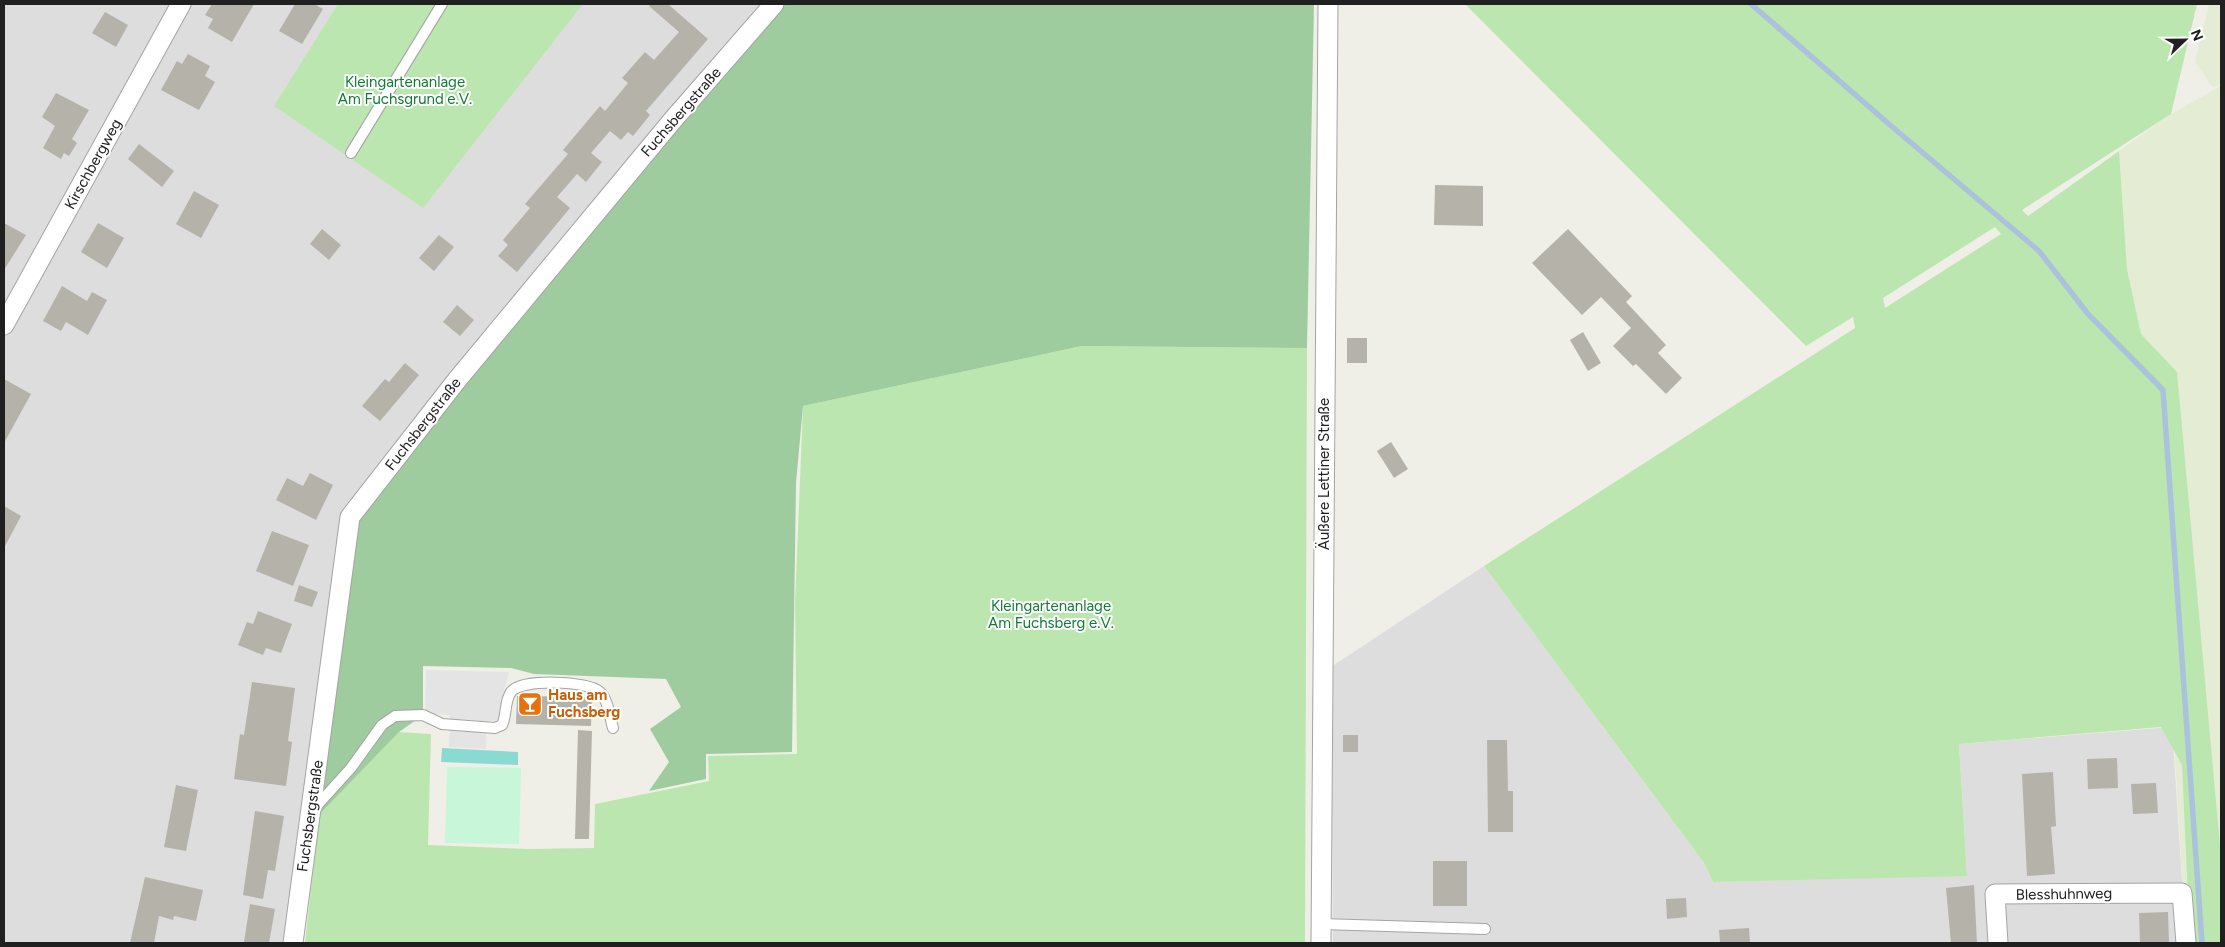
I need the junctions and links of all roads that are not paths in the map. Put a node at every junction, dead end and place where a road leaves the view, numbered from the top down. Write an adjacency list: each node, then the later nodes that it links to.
1 (181, 4): 6 (street, Kirschbergweg)
2 (442, 4): 5 (lane)
3 (774, 4): 8 (street, Fuchsbergstraße)
4 (1328, 4): 9 (street, Äußere Lettiner Straße)
5 (352, 153)
6 (4, 324)
7 (613, 728): 8 (lane)
8 (310, 812): 11 (street, Fuchsbergstraße)
9 (1320, 924): 10 (lane); 12 (street, Äußere Lettiner Straße)
10 (1484, 929)
11 (293, 943)
12 (1321, 943)
13 (1998, 943): 14 (street, Blesshuhnweg)
14 (2186, 943)

